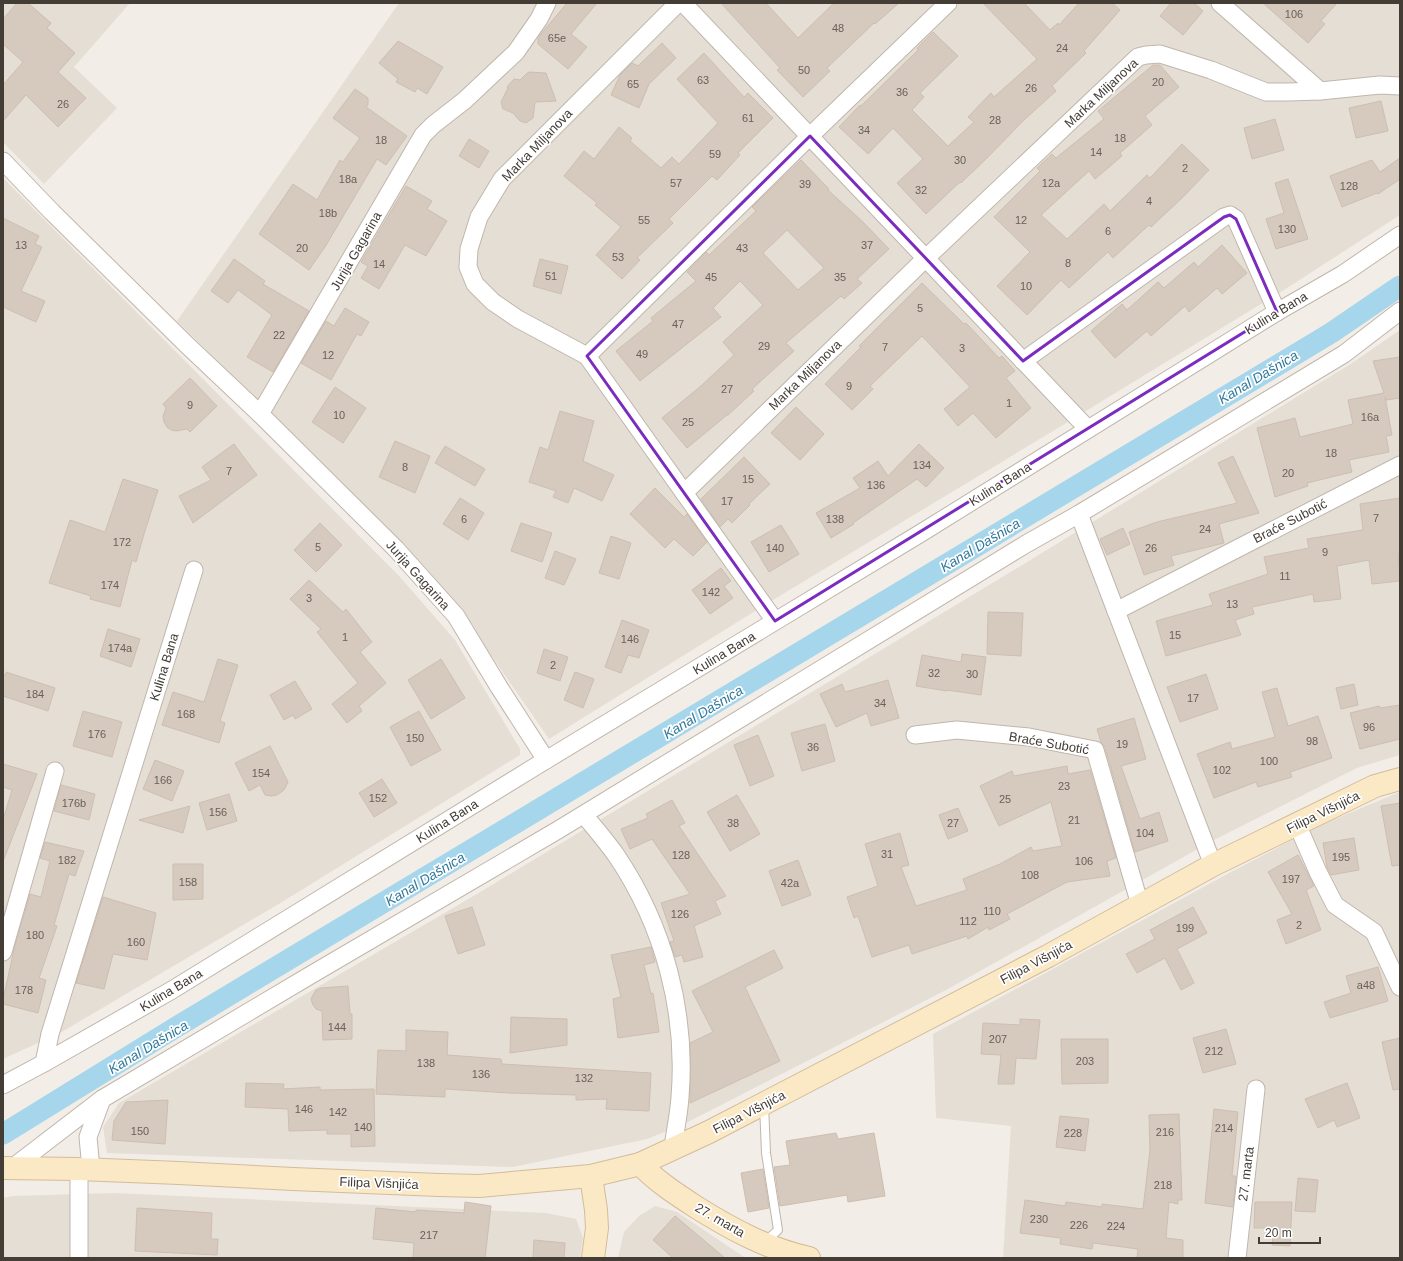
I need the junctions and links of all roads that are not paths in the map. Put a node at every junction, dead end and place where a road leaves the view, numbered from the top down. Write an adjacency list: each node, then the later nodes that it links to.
1 (547, 3): 16 (street, Jurija Gagarina)
2 (678, 3): 14 (street, Marka Miljanova)
3 (683, 3): 8 (street)
4 (948, 3): 8 (street)
5 (1220, 3): 7 (street)
6 (1400, 86): 7 (street)
7 (1320, 90): 11 (street, Marka Miljanova)
8 (810, 136): 11 (street); 14 (street)
9 (4, 164): 16 (street, Jurija Gagarina)
10 (1400, 235): 13 (street, Kulina Bana)
11 (926, 258): 15 (street); 19 (street, Marka Miljanova)
12 (1400, 311): 20 (street)
13 (1277, 312): 15 (street); 17 (street, Kulina Bana)
14 (587, 356): 19 (street, Marka Miljanova)
15 (1023, 361): 17 (street)
16 (260, 414): 25 (street, Jurija Gagarina)
17 (1088, 429): 23 (street, Kulina Bana)
18 (1400, 465): 22 (street, Braće Subotić)
19 (684, 493): 23 (street, Marka Miljanova)
20 (1079, 514): 22 (street); 28 (street)
21 (194, 570): 34 (street, Kulina Bana)
22 (1116, 611): 30 (street)
23 (775, 622): 25 (street, Kulina Bana)
24 (915, 735): 31 (street, Braće Subotić)
25 (546, 760): 34 (street, Kulina Bana)
26 (55, 771): 32 (street)
27 (1400, 779): 29 (main road, Filipa Višnjića)
28 (584, 815): 37 (street); 39 (street)
29 (1297, 824): 30 (main road, Filipa Višnjića); 33 (street)
30 (1213, 865): 31 (main road, Filipa Višnjića)
31 (1140, 905): 38 (main road, Filipa Višnjića)
32 (3, 952)
33 (1400, 987)
34 (44, 1063): 35 (street, Kulina Bana)
35 (3, 1085)
36 (1256, 1089): 48 (street, 27. marta)
37 (102, 1099): 41 (street); 42 (street)
38 (764, 1104): 39 (main road, Filipa Višnjića); 44 (lane)
39 (673, 1148): 40 (main road, Filipa Višnjića)
40 (640, 1164): 43 (main road, Filipa Višnjića); 44 (main road, 27. marta)
41 (8, 1168): 42 (main road, Filipa Višnjića)
42 (85, 1169): 43 (main road, Filipa Višnjića); 45 (street)
43 (591, 1176): 46 (main road)
44 (763, 1244): 47 (main road, 27. marta)
45 (79, 1258)
46 (594, 1258)
47 (809, 1258)
48 (1236, 1258)

